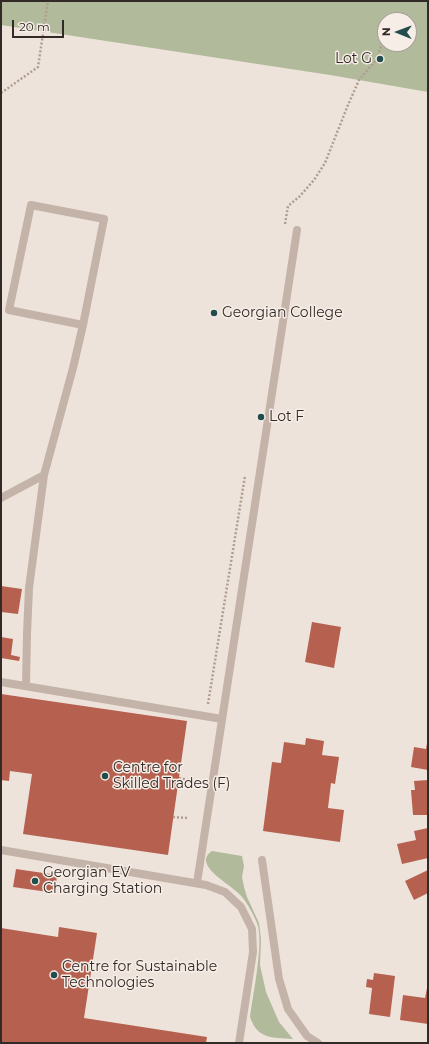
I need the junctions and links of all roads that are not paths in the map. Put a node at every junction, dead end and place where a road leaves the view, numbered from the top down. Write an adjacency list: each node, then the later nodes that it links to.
1 (297, 230): 7 (lane)
2 (83, 325): 2 (lane); 3 (lane)
3 (44, 475): 4 (lane); 6 (lane)
4 (1, 498)
5 (1, 682): 6 (lane)
6 (26, 686): 7 (lane)
7 (222, 719): 10 (lane)
8 (1, 850): 10 (lane)
9 (262, 860): 12 (lane)
10 (197, 883): 11 (lane)
11 (239, 1043)
12 (318, 1043)

